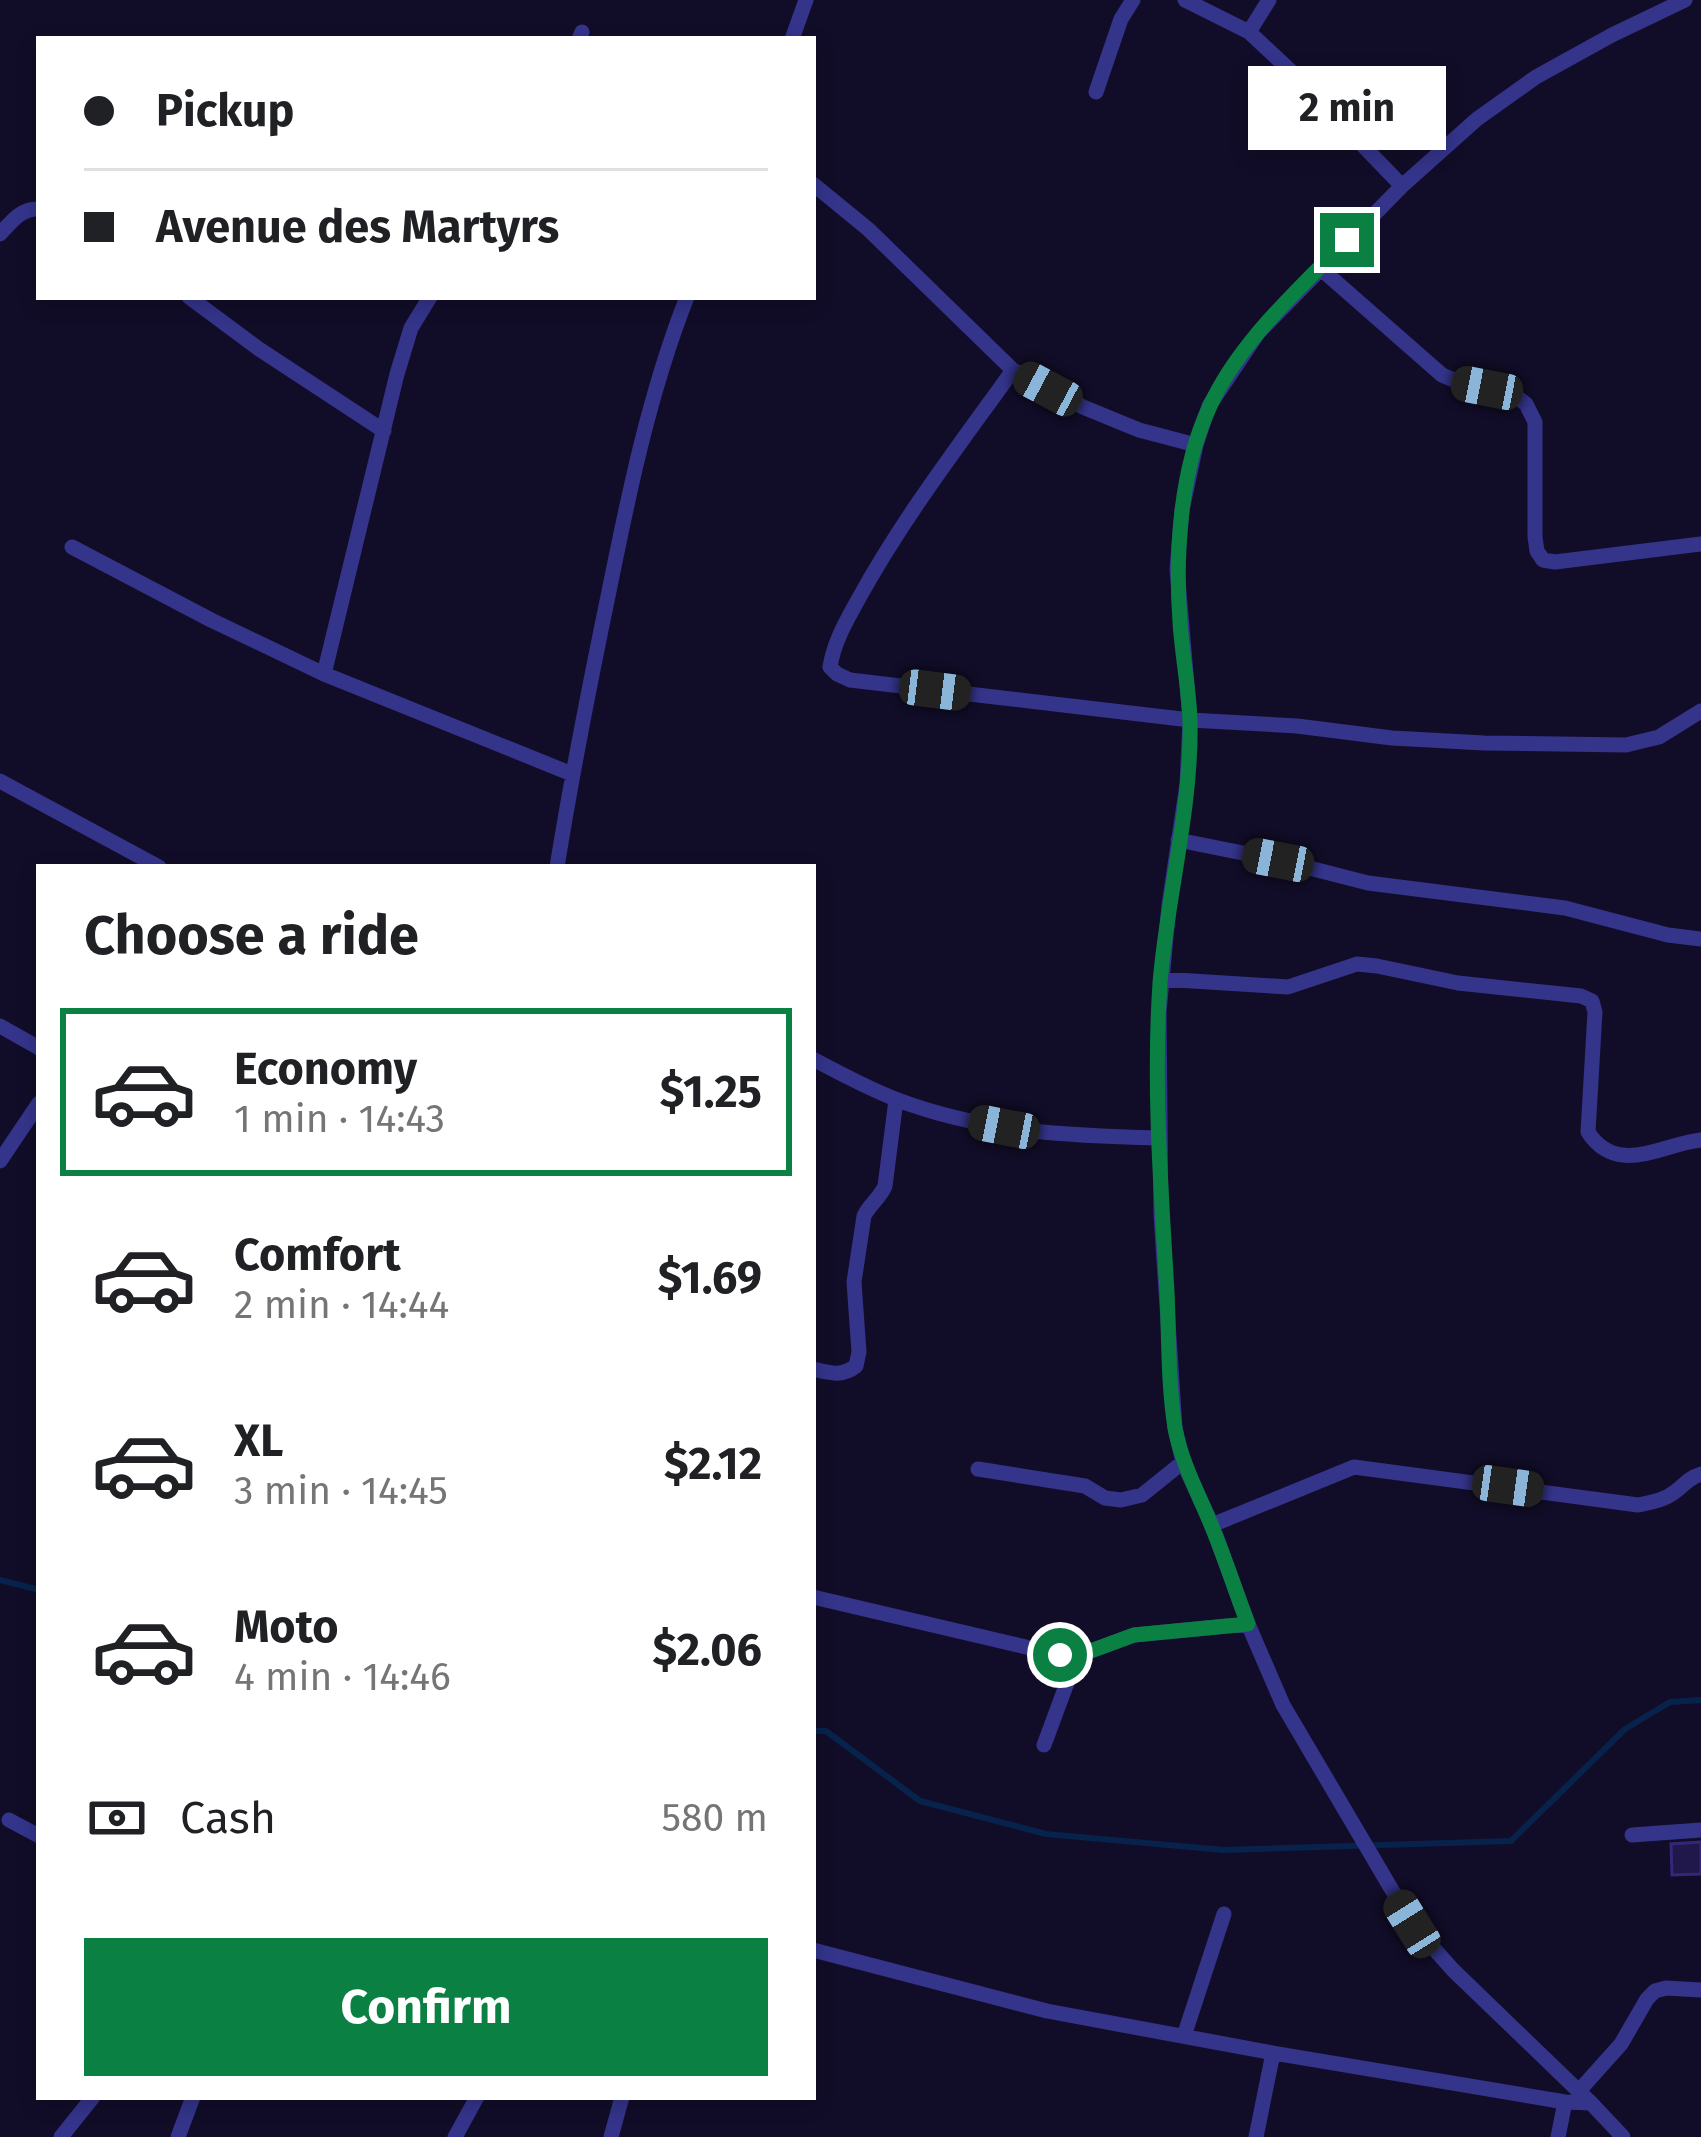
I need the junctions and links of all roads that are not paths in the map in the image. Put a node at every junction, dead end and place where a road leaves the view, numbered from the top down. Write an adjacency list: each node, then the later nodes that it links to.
1 (806, 0): 7 (street)
2 (1133, 0): 8 (street)
3 (1185, 0): 6 (street)
4 (1269, 0): 6 (street)
5 (1685, 0): 10 (street)
6 (1249, 32): 10 (street)
7 (793, 36)
8 (1096, 92)
9 (816, 186): 17 (street)
10 (1402, 186): 13 (street)
11 (36, 209): 12 (street)
12 (0, 234)
13 (1320, 268): 19 (street); 20 (street)
14 (193, 300): 18 (street)
15 (428, 300): 18 (street)
16 (686, 300): 25 (street)
17 (1013, 370): 19 (street); 24 (street)
18 (384, 431): 22 (street)
19 (1196, 445): 24 (street)
20 (1701, 544)
21 (72, 547): 22 (street)
22 (324, 674): 25 (street)
23 (1701, 711): 24 (street)
24 (1190, 720): 27 (street)
25 (572, 774): 29 (street)
26 (0, 781): 28 (street)
27 (1178, 840): 30 (street); 31 (street)
28 (153, 864)
29 (557, 864)
30 (1701, 939)
31 (1161, 979): 37 (street); 38 (street)
32 (0, 1026): 33 (street)
33 (36, 1046)
34 (816, 1060): 35 (street)
35 (896, 1100): 37 (street); 40 (street)
36 (36, 1107): 39 (street)
37 (1160, 1138): 41 (street)
38 (1701, 1140)
39 (0, 1161)
40 (816, 1370)
41 (1184, 1462): 42 (street); 44 (street)
42 (978, 1469)
43 (1701, 1474): 44 (street)
44 (1212, 1526): 46 (street)
45 (816, 1598): 47 (street)
46 (1248, 1624): 47 (street); 58 (street)
47 (1077, 1656): 48 (street)
48 (1045, 1745)
49 (9, 1820): 51 (street)
50 (1701, 1830): 52 (street)
51 (36, 1834)
52 (1632, 1835)
53 (1224, 1915): 56 (street)
54 (816, 1951): 56 (street)
55 (1701, 1990): 58 (street)
56 (1184, 2036): 57 (street)
57 (1273, 2053): 58 (street); 67 (street)
58 (1578, 2099): 68 (street); 69 (street)
59 (90, 2100): 63 (street)
60 (192, 2100): 64 (street)
61 (475, 2100): 65 (street)
62 (621, 2100): 66 (street)
63 (61, 2137)
64 (178, 2137)
65 (455, 2137)
66 (610, 2137)
67 (1256, 2137)
68 (1558, 2137)
69 (1623, 2137)

